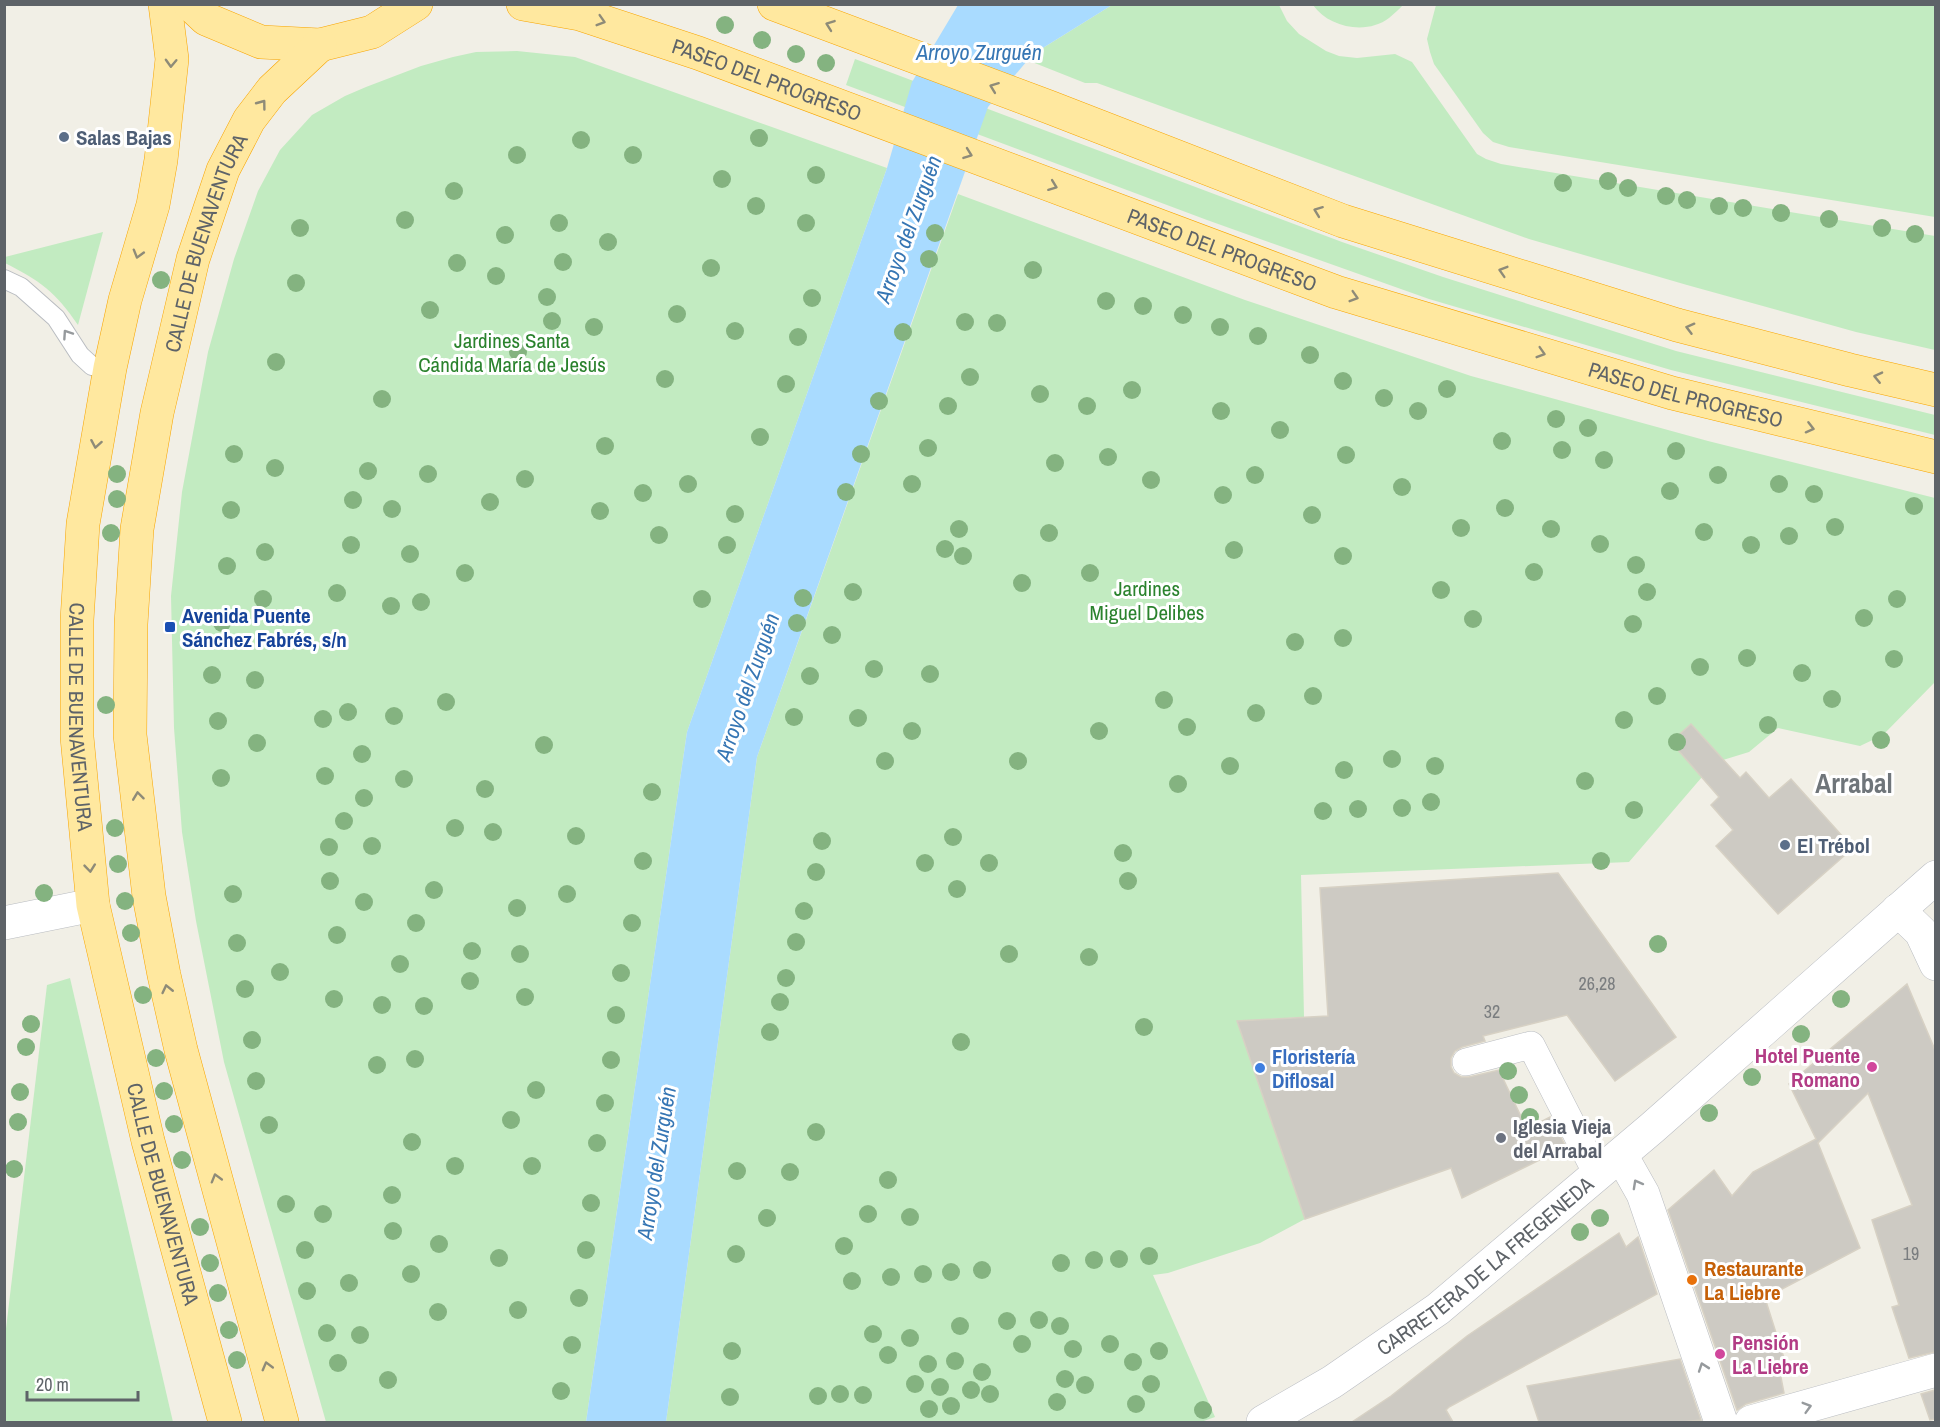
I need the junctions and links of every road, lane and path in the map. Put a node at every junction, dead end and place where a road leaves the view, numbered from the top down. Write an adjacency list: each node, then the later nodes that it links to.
1 (165, 4): 8 (highway, CALLE DE BUENAVENTURA, one-way to 8)
2 (190, 4): 6 (highway)
3 (416, 4): 6 (highway)
4 (523, 4): 10 (highway, PASEO DEL PROGRESO, one-way to 10)
5 (774, 4): 9 (highway, one-way to 5)
6 (320, 45): 22 (highway, CALLE DE BUENAVENTURA, one-way to 6)
7 (4, 279): 8 (lane, one-way to 7)
8 (110, 368): 12 (highway, CALLE DE BUENAVENTURA, one-way to 12)
9 (1935, 390)
10 (1935, 457)
11 (1935, 877): 13 (main road, CARRETERA DE LA FREGENEDA)
12 (93, 905): 14 (main road); 21 (highway, CALLE DE BUENAVENTURA)
13 (1898, 910): 15 (main road); 18 (main road, CARRETERA DE LA FREGENEDA)
14 (4, 924)
15 (1928, 934): 16 (main road)
16 (1935, 964)
17 (1466, 1062): 18 (street)
18 (1609, 1165): 20 (main road, CARRETERA DE LA FREGENEDA); 23 (main road, one-way to 18)
19 (1935, 1370): 24 (main road, one-way to 19)
20 (1282, 1418)
21 (225, 1422)
22 (282, 1422)
23 (1721, 1422)
24 (1751, 1422)

